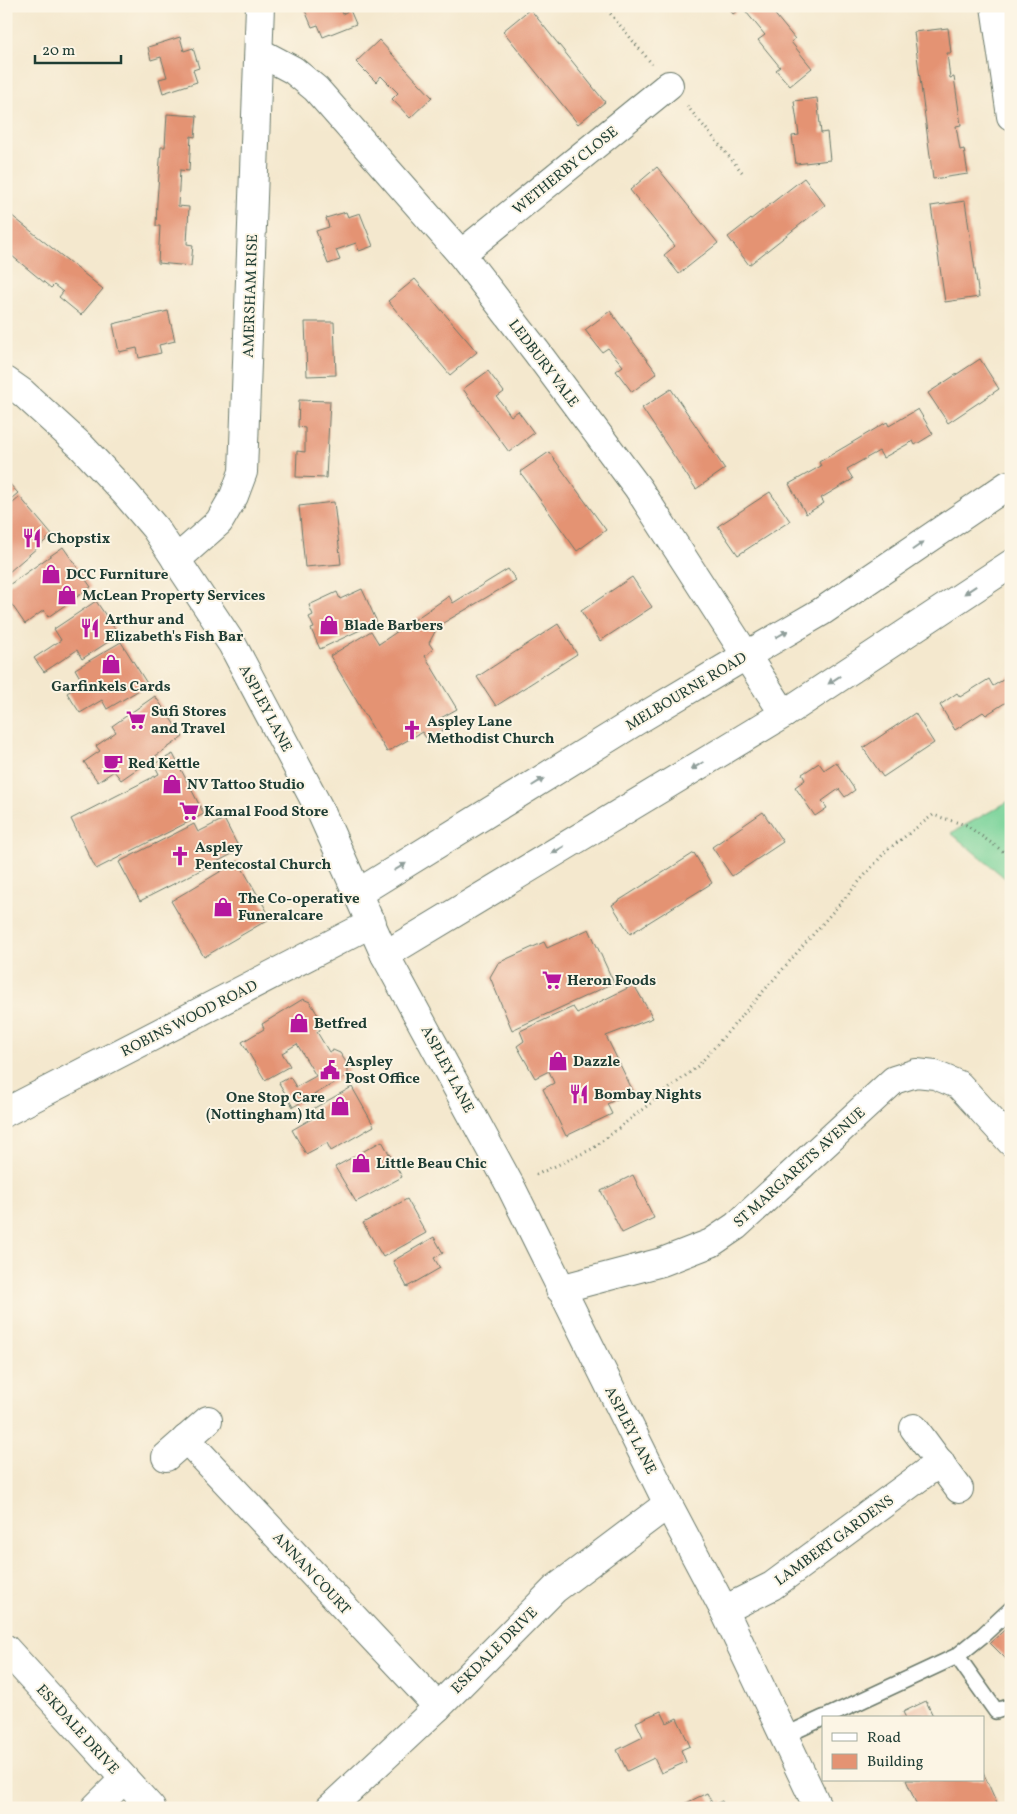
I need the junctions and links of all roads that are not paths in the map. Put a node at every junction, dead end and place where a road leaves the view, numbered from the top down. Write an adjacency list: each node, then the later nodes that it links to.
1 (995, 6): 5 (street)
2 (254, 9): 3 (street, AMERSHAM RISE)
3 (259, 52): 6 (street, LEDBURY VALE); 9 (street, AMERSHAM RISE)
4 (669, 85): 6 (street, WETHERBY CLOSE)
5 (1011, 116)
6 (461, 254): 11 (street, LEDBURY VALE)
7 (6, 381): 9 (street, ASPLEY LANE)
8 (1011, 485): 11 (street, MELBOURNE ROAD, one-way to 8)
9 (176, 560): 13 (street, ASPLEY LANE)
10 (1011, 564): 12 (street, one-way to 12)
11 (747, 654): 12 (street, LEDBURY VALE); 13 (street, MELBOURNE ROAD, one-way to 11)
12 (784, 714): 15 (street, one-way to 15)
13 (358, 893): 14 (street, ASPLEY LANE)
14 (372, 923): 15 (street, ASPLEY LANE); 16 (street, ROBINS WOOD ROAD)
15 (385, 954): 18 (street, ASPLEY LANE)
16 (6, 1112)
17 (1011, 1142): 18 (street, ST MARGARETS AVENUE)
18 (560, 1289): 25 (street, ASPLEY LANE)
19 (208, 1420): 21 (street)
20 (914, 1428): 23 (street)
21 (186, 1439): 22 (street); 30 (street, ANNAN COURT)
22 (166, 1457)
23 (940, 1462): 24 (street); 27 (street, LAMBERT GARDENS)
24 (959, 1489)
25 (668, 1504): 27 (street, ASPLEY LANE); 30 (street, ESKDALE DRIVE)
26 (1011, 1609): 29 (lane)
27 (724, 1610): 34 (street, ASPLEY LANE)
28 (6, 1649): 35 (street, ESKDALE DRIVE)
29 (957, 1656): 31 (lane); 32 (lane)
30 (438, 1706): 38 (street, ESKDALE DRIVE)
31 (1011, 1706)
32 (828, 1716)
33 (822, 1719): 34 (lane)
34 (784, 1736): 39 (street, ASPLEY LANE)
35 (124, 1779): 36 (street); 37 (street, ESKDALE DRIVE)
36 (94, 1808)
37 (151, 1808)
38 (330, 1808)
39 (818, 1808)

